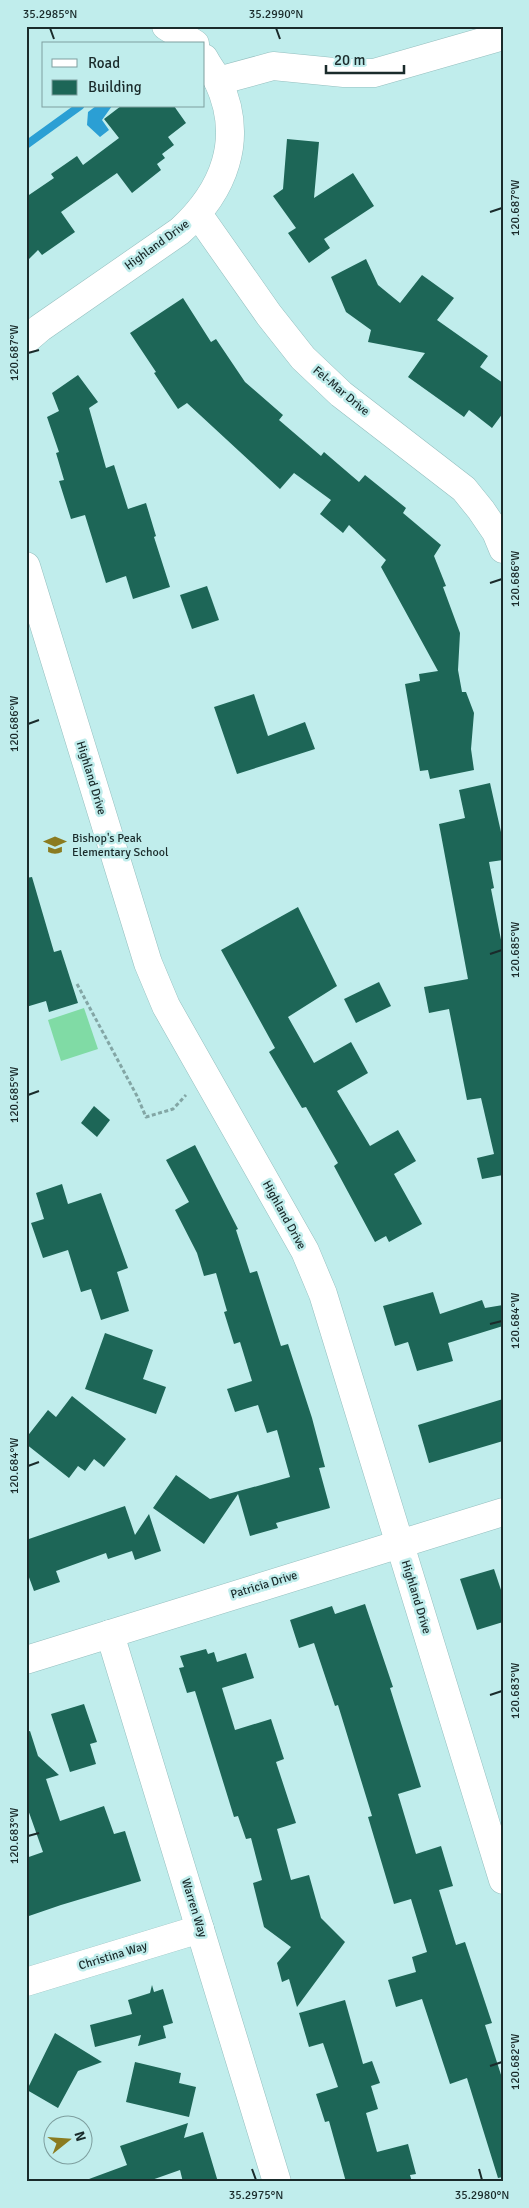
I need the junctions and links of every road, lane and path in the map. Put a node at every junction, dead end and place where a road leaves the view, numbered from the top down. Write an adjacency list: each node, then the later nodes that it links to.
1 (166, 26): 3 (street)
2 (503, 36): 4 (street)
3 (192, 42)
4 (211, 70): 5 (street, Highland Drive)
5 (198, 214): 6 (street, Highland Drive); 7 (street, Fel-Mar Drive)
6 (26, 340)
7 (503, 549)
8 (26, 566): 10 (street, Highland Drive)
9 (77, 984): 10 (path)
10 (206, 1076): 12 (street, Highland Drive)
11 (503, 1512): 12 (street, Patricia Drive)
12 (400, 1543): 13 (street, Patricia Drive); 15 (street, Highland Drive)
13 (110, 1634): 14 (street, Patricia Drive); 16 (street, Warren Way)
14 (26, 1660)
15 (503, 1880)
16 (200, 1929): 17 (street, Christina Way); 18 (street, Warren Way)
17 (26, 1982)
18 (278, 2182)

